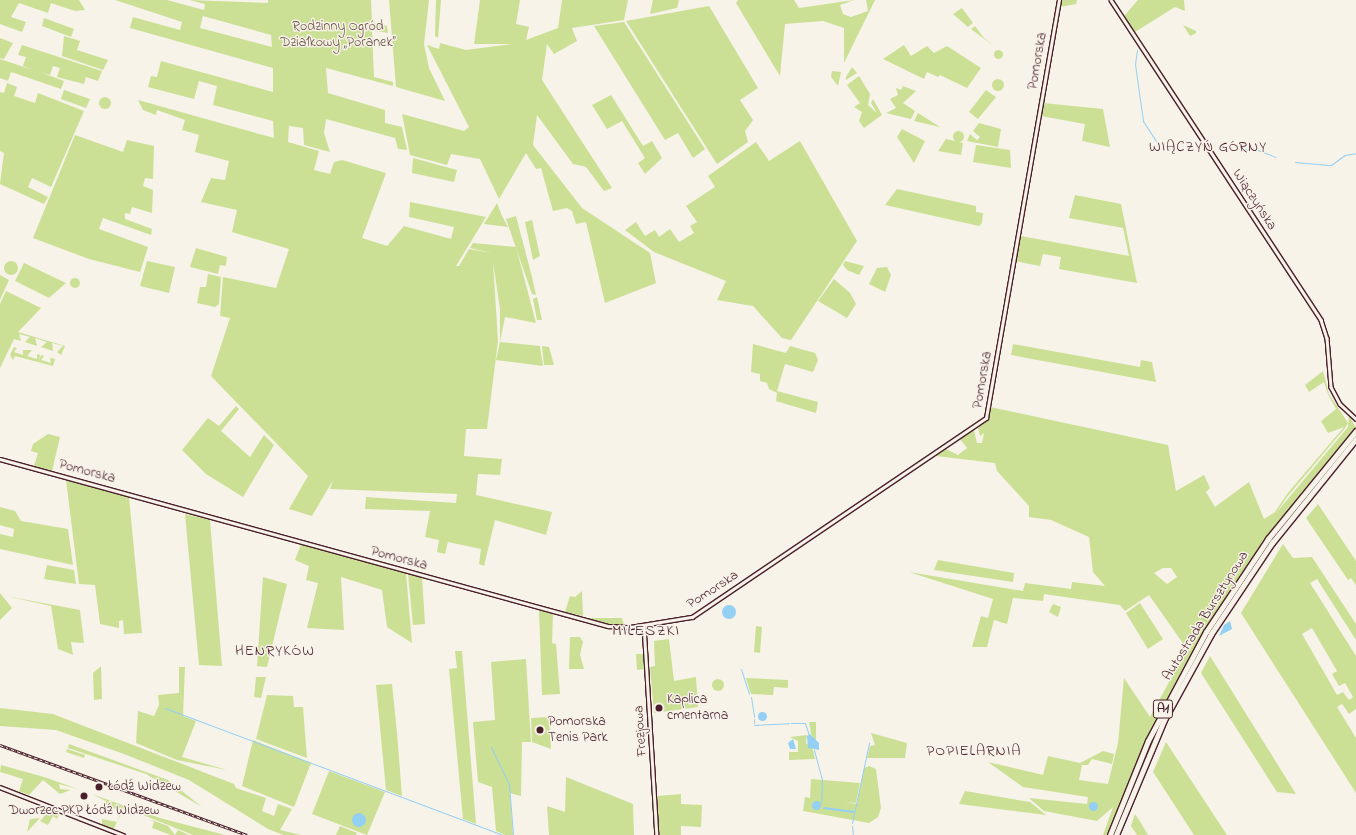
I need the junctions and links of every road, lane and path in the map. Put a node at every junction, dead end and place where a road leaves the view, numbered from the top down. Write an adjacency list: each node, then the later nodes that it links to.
1 (1059, 0): 7 (street, Pomorska)
2 (1112, 0): 3 (street, Wiączyńska)
3 (1356, 418)
4 (1356, 431): 11 (highway, Autostrada Bursztynowa / A1)
5 (1356, 440): 12 (highway, Autostrada Bursztynowa / A1)
6 (0, 459): 7 (street, Pomorska)
7 (644, 625): 10 (street, Frezjowa)
8 (0, 787): 9 (street)
9 (123, 835)
10 (657, 835)
11 (1110, 835)
12 (1116, 835)

